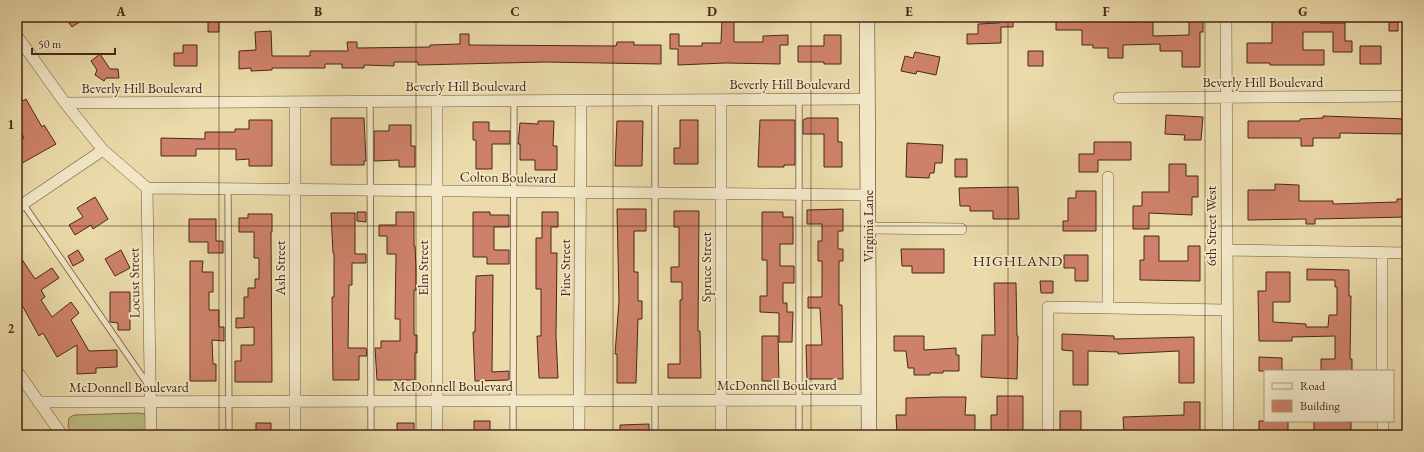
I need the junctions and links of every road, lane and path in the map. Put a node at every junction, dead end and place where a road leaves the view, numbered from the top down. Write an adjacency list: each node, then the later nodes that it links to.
1 (867, 17): 8 (street, Virginia Lane)
2 (1226, 17): 6 (street, 6th Street West)
3 (17, 36): 16 (street)
4 (1407, 96): 6 (street, Beverly Hill Boulevard)
5 (1119, 98): 6 (street, Beverly Hill Boulevard)
6 (1225, 98): 33 (street, 6th Street West)
7 (799, 99): 8 (street, Beverly Hill Boulevard); 11 (street, Beverly Hill Boulevard); 28 (lane)
8 (868, 99): 29 (street, Virginia Lane)
9 (581, 100): 10 (street, Beverly Hill Boulevard); 13 (street, Beverly Hill Boulevard); 25 (street, Pine Street)
10 (655, 100): 11 (street, Beverly Hill Boulevard); 26 (lane)
11 (721, 100): 27 (street, Spruce Street)
12 (437, 101): 13 (street, Beverly Hill Boulevard); 15 (street, Beverly Hill Boulevard); 23 (street, Elm Street)
13 (514, 101): 24 (lane)
14 (295, 102): 15 (street, Beverly Hill Boulevard); 16 (street, Beverly Hill Boulevard); 21 (street, Ash Street)
15 (370, 102): 22 (lane)
16 (65, 103): 17 (street)
17 (103, 150): 19 (street); 30 (street)
18 (1108, 177): 36 (street)
19 (147, 188): 20 (street, Colton Boulevard); 40 (street, Locust Street)
20 (228, 189): 21 (street, Colton Boulevard); 51 (lane)
21 (295, 189): 22 (street, Colton Boulevard); 52 (street, Ash Street)
22 (369, 190): 23 (street, Colton Boulevard); 44 (lane)
23 (438, 191): 24 (street, Colton Boulevard); 45 (street, Elm Street)
24 (513, 192): 25 (street, Colton Boulevard); 46 (lane)
25 (580, 192): 26 (street, Colton Boulevard); 47 (street, Pine Street)
26 (655, 193): 27 (street, Colton Boulevard); 48 (lane)
27 (721, 194): 28 (street, Colton Boulevard); 41 (street, Spruce Street)
28 (800, 195): 29 (street, Colton Boulevard); 42 (lane)
29 (868, 195): 31 (street, Virginia Lane)
30 (19, 202): 40 (lane)
31 (868, 228): 32 (street); 43 (street, Virginia Lane)
32 (961, 229)
33 (1227, 250): 34 (street); 37 (street, 6th Street West)
34 (1382, 253): 35 (street); 38 (street)
35 (1407, 253)
36 (1108, 307): 37 (street); 66 (street)
37 (1227, 310): 67 (street, 6th Street West)
38 (1382, 370)
39 (17, 372): 49 (street)
40 (150, 389): 50 (street, Locust Street)
41 (721, 400): 42 (street, McDonnell Boulevard); 48 (street, McDonnell Boulevard); 63 (street, Spruce Street)
42 (799, 400): 43 (street, McDonnell Boulevard); 64 (lane)
43 (868, 400): 65 (street, Virginia Lane)
44 (371, 401): 45 (street, McDonnell Boulevard); 52 (street, McDonnell Boulevard); 58 (lane)
45 (437, 401): 46 (street, McDonnell Boulevard); 59 (street, Elm Street)
46 (513, 401): 47 (street, McDonnell Boulevard); 60 (lane)
47 (579, 401): 48 (street, McDonnell Boulevard); 61 (street, Pine Street)
48 (655, 401): 62 (lane)
49 (38, 402): 50 (street, McDonnell Boulevard); 54 (street)
50 (151, 402): 51 (street, McDonnell Boulevard); 55 (street, Locust Street)
51 (229, 402): 52 (street, McDonnell Boulevard); 56 (lane)
52 (295, 402): 57 (street, Ash Street)
53 (1382, 422): 68 (street)
54 (62, 435)
55 (151, 435)
56 (229, 435)
57 (295, 435)
58 (371, 435)
59 (437, 435)
60 (513, 435)
61 (579, 435)
62 (655, 435)
63 (721, 435)
64 (799, 435)
65 (869, 435)
66 (1048, 435)
67 (1228, 435)
68 (1383, 435)

